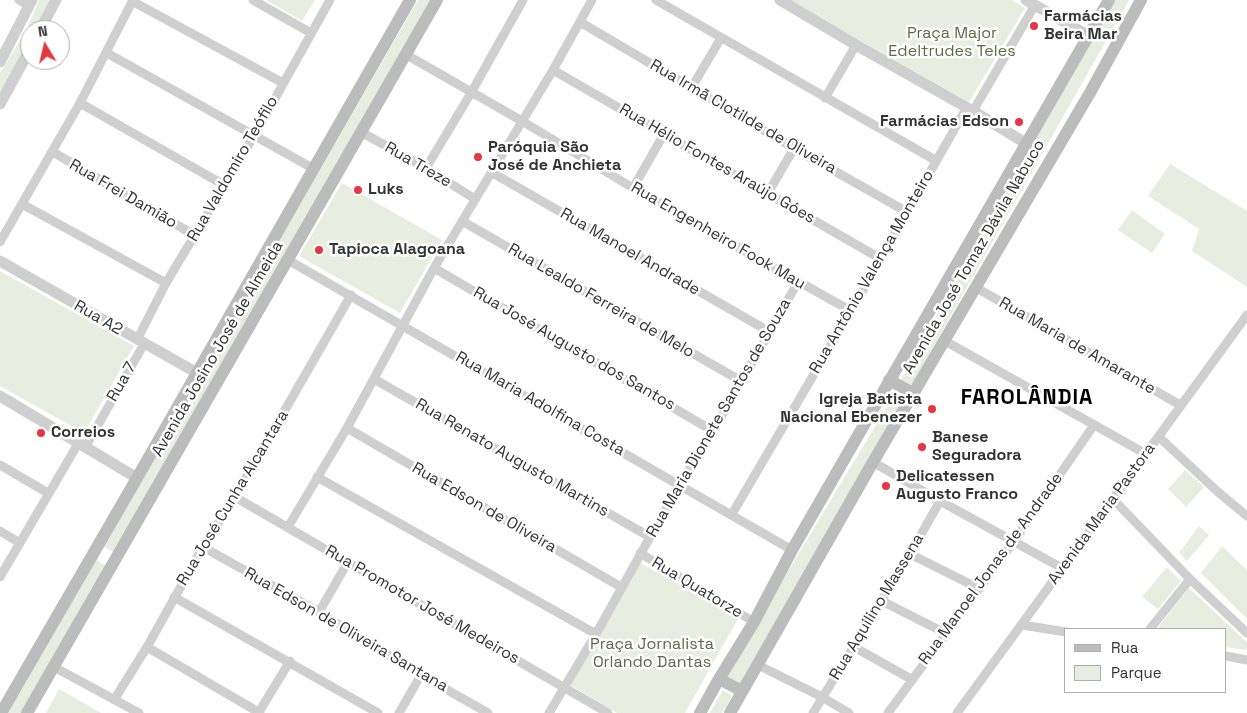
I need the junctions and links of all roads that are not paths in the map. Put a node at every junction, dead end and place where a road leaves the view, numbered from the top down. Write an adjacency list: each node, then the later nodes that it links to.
1 (56, 0): 15 (street)
2 (253, 0): 17 (street)
3 (330, 0): 17 (street, Rua Valdomiro Teófilo)
4 (410, 0): 42 (main road, Avenida Josino José de Almeida)
5 (437, 0): 22 (main road, Avenida Josino José de Almeida)
6 (523, 0): 28 (street)
7 (592, 0): 16 (street)
8 (656, 0): 19 (street)
9 (780, 0): 20 (street)
10 (1109, 0): 18 (main road, Avenida José Tomaz Dávila Nabuco)
11 (1142, 0): 59 (main road, Avenida José Tomaz Dávila Nabuco)
12 (133, 1): 21 (street); 26 (street)
13 (27, 2): 23 (street)
14 (1030, 2): 18 (street); 32 (street, Rua Antônio Valença Monteiro)
15 (45, 20)
16 (580, 22): 25 (street); 27 (street, Rua Irmã Clotilde de Oliveira)
17 (311, 33): 26 (street, Rua Valdomiro Teófilo)
18 (1089, 36): 37 (main road, Avenida José Tomaz Dávila Nabuco)
19 (721, 38): 27 (street); 29 (street)
20 (856, 45): 29 (street); 32 (street)
21 (107, 53): 30 (street); 36 (street)
22 (405, 54): 28 (street, Rua Engenheiro Fook Mau); 34 (main road, Avenida Josino José de Almeida)
23 (0, 62)
24 (20, 67): 31 (street)
25 (553, 70): 33 (street); 35 (street, Rua Hélio Fontes Araújo Góes)
26 (283, 83): 36 (street, Rua Valdomiro Teófilo)
27 (692, 88): 38 (street, Rua Irmã Clotilde de Oliveira)
28 (471, 93): 33 (street, Rua Engenheiro Fook Mau); 41 (street)
29 (825, 98): 40 (street)
30 (80, 103): 39 (street); 44 (street)
31 (0, 104)
32 (970, 109): 37 (street); 40 (street, Rua Antônio Valença Monteiro)
33 (522, 121): 43 (street); 45 (street, Rua Engenheiro Fook Mau)
34 (361, 132): 41 (street, Rua Treze); 54 (main road, Avenida Josino José de Almeida)
35 (664, 134): 45 (street); 46 (street, Rua Hélio Fontes Araújo Góes)
36 (254, 136): 42 (street); 44 (street, Rua Valdomiro Teófilo)
37 (1027, 144): 69 (main road, Avenida José Tomaz Dávila Nabuco)
38 (794, 148): 46 (street); 49 (street, Rua Irmã Clotilde de Oliveira)
39 (52, 152): 48 (street); 51 (street, Rua Frei Damião)
40 (935, 160): 49 (street, Rua Antônio Valença Monteiro)
41 (426, 168): 47 (street, Rua Treze)
42 (314, 170): 67 (main road, Avenida Josino José de Almeida)
43 (491, 172): 47 (street); 64 (street, Rua Manoel Andrade)
44 (224, 185): 51 (street, Rua Valdomiro Teófilo)
45 (633, 188): 57 (street, Rua Engenheiro Fook Mau)
46 (768, 193): 53 (street, Rua Hélio Fontes Araújo Góes)
47 (475, 199): 50 (street)
48 (22, 204): 52 (street); 58 (street)
49 (907, 212): 53 (street, Rua Antônio Valença Monteiro)
50 (462, 221): 56 (street); 70 (street, Rua Lealdo Ferreira de Melo)
51 (194, 235): 58 (street, Rua Valdomiro Teófilo)
52 (0, 242)
53 (881, 259): 61 (street, Rua Antônio Valença Monteiro)
54 (288, 260): 60 (street, Rua Maria Adolfina Costa); 101 (main road, Avenida Josino José de Almeida)
55 (0, 261): 66 (street, Rua A2)
56 (434, 268): 63 (street); 76 (street, Rua José Augusto dos Santos)
57 (798, 282): 61 (street, Rua Engenheiro Fook Mau); 64 (street, Rua Maria Dionete Santos de Souza)
58 (166, 283): 66 (street, Rua Valdomiro Teófilo)
59 (975, 287): 65 (main road, Avenida José Tomaz Dávila Nabuco); 73 (street, Rua Maria de Amarante)
60 (351, 295): 63 (street, Rua Maria Adolfina Costa); 86 (street, Rua José Cunha Alcantara)
61 (851, 311): 89 (street, Rua Antônio Valença Monteiro)
62 (1247, 315): 73 (street, Avenida Maria Pastora)
63 (402, 325): 68 (street); 84 (street, Rua Maria Adolfina Costa)
64 (770, 332): 70 (street, Rua Maria Dionete Santos de Souza)
65 (945, 341): 71 (main road, Avenida José Tomaz Dávila Nabuco); 74 (street)
66 (141, 342): 67 (street, Rua A2); 78 (street, Rua 7)
67 (197, 373): 83 (main road, Avenida Josino José de Almeida)
68 (374, 379): 75 (street); 93 (street, Rua Renato Augusto Martins)
69 (890, 380): 71 (main road); 98 (main road, Avenida José Tomaz Dávila Nabuco)
70 (741, 381): 76 (street, Rua Maria Dionete Santos de Souza)
71 (913, 393): 80 (main road, Avenida José Tomaz Dávila Nabuco)
72 (0, 396): 78 (street)
73 (1180, 405): 77 (street, Avenida Maria Pastora)
74 (1094, 425): 79 (street); 94 (street, Rua Manoel Jonas de Andrade)
75 (347, 428): 82 (street); 106 (street, Rua Edson de Oliveira)
76 (713, 431): 84 (street, Rua Maria Dionete Santos de Souza)
77 (1159, 437): 79 (street, Avenida Maria Pastora); 90 (street)
78 (82, 444): 83 (street); 85 (street, Rua 7)
79 (1146, 454): 87 (street, Avenida Maria Pastora)
80 (874, 462): 88 (street); 123 (main road, Avenida José Tomaz Dávila Nabuco)
81 (0, 465): 85 (street)
82 (317, 476): 91 (street); 117 (street)
83 (137, 478): 97 (main road, Avenida Josino José de Almeida)
84 (679, 485): 89 (street, Rua Maria Adolfina Costa); 93 (street, Rua Maria Dionete Santos de Souza)
85 (48, 493): 95 (street, Rua 7)
86 (235, 497): 91 (street, Rua Promotor José Medeiros); 96 (street, Rua José Cunha Alcantara)
87 (1113, 499): 103 (street, Avenida Maria Pastora); 105 (street)
88 (940, 501): 94 (street); 100 (street, Rua Aquilino Massena)
89 (732, 514): 98 (street, Rua Maria Adolfina Costa)
90 (1247, 516)
91 (288, 526): 102 (street, Rua Promotor José Medeiros)
92 (0, 532): 95 (street)
93 (650, 536): 99 (street, Rua Maria Dionete Santos de Souza)
94 (1014, 541): 103 (street); 107 (street, Rua Manoel Jonas de Andrade)
95 (20, 543): 104 (street, Rua 7)
96 (203, 547): 108 (street, Rua José Cunha Alcantara); 110 (street, Rua Edson de Oliveira Santana)
97 (96, 549): 101 (main road); 132 (main road, Avenida Josino José de Almeida)
98 (792, 550): 111 (main road, Avenida José Tomaz Dávila Nabuco)
99 (640, 553): 106 (street, Rua Maria Dionete Santos de Souza); 111 (street, Rua Quatorze)
100 (910, 554): 107 (street); 109 (street, Rua Aquilino Massena)
101 (114, 559): 124 (main road, Avenida Josino José de Almeida)
102 (348, 562): 110 (street); 128 (street, Rua Promotor José Medeiros)
103 (1062, 568): 112 (street, Avenida Maria Pastora)
104 (0, 577)
105 (1190, 579): 113 (street); 116 (street)
106 (621, 587): 117 (street, Rua Maria Dionete Santos de Souza)
107 (978, 588): 115 (street, Rua Manoel Jonas de Andrade)
108 (174, 597): 118 (street, Rua José Cunha Alcantara); 122 (street)
109 (882, 601): 115 (street); 119 (street, Rua Aquilino Massena)
110 (319, 612): 125 (street, Rua Edson de Oliveira Santana)
111 (754, 622): 126 (main road, Avenida José Tomaz Dávila Nabuco)
112 (1022, 625): 114 (street); 146 (street, Avenida Maria Pastora)
113 (1151, 628)
114 (1064, 632)
115 (945, 633): 127 (street, Rua Manoel Jonas de Andrade)
116 (1247, 633)
117 (596, 634): 128 (street, Rua Maria Dionete Santos de Souza)
118 (147, 647): 131 (street, Rua José Cunha Alcantara); 135 (street)
119 (854, 647): 127 (street); 130 (street, Rua Aquilino Massena)
120 (1227, 656): 121 (street)
121 (1245, 658)
122 (290, 661): 135 (street); 136 (street)
123 (758, 664): 129 (main road, Avenida José Tomaz Dávila Nabuco); 130 (street)
124 (54, 667): 131 (street); 133 (main road, Avenida Josino José de Almeida)
125 (421, 675): 137 (street); 138 (street, Rua Edson de Oliveira Santana)
126 (719, 679): 129 (main road); 141 (main road, Avenida José Tomaz Dávila Nabuco)
127 (911, 679): 145 (street, Rua Manoel Jonas de Andrade)
128 (564, 688): 139 (street, Rua Maria Dionete Santos de Souza); 140 (street, Rua Promotor José Medeiros)
129 (742, 691): 142 (main road, Avenida José Tomaz Dávila Nabuco)
130 (822, 697): 143 (street, Rua Aquilino Massena); 144 (street)
131 (114, 700): 134 (street)
132 (1, 713)
133 (27, 713)
134 (139, 713)
135 (259, 713)
136 (378, 713)
137 (399, 713)
138 (488, 713)
139 (549, 713)
140 (608, 713)
141 (700, 713)
142 (730, 713)
143 (813, 713)
144 (849, 713)
145 (888, 713)
146 (957, 713)

